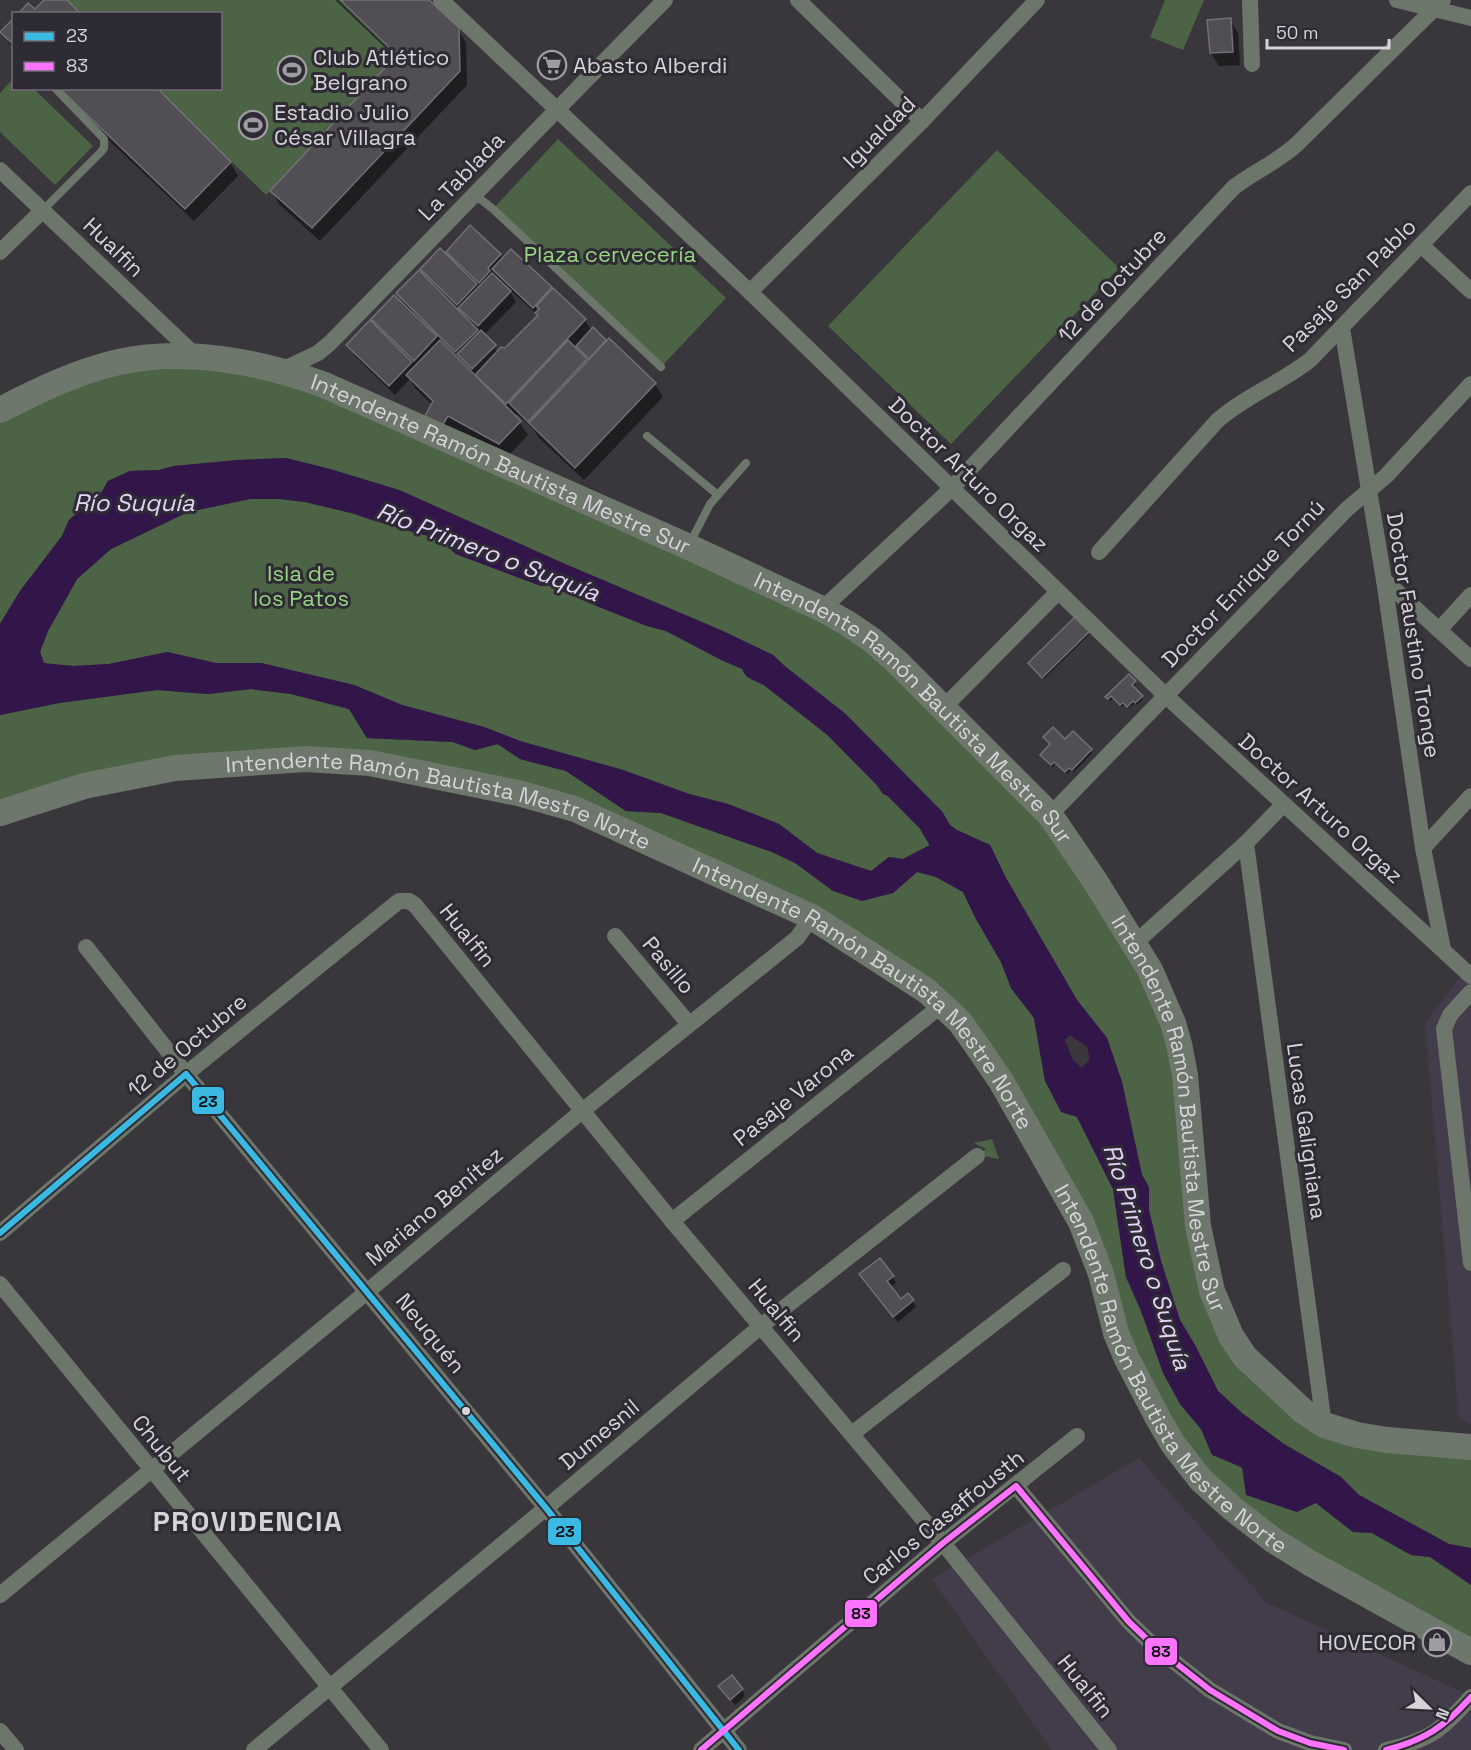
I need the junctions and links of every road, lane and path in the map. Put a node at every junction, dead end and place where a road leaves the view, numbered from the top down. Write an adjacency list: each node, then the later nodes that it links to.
1 (665, 0): 11 (street, La Tablada)
2 (798, 0): 12 (street)
3 (1037, 0): 12 (street, Igualdad)
4 (1250, 0): 9 (street)
5 (1397, 0): 7 (street)
6 (447, 2): 11 (street, Doctor Arturo Orgaz)
7 (1438, 5): 8 (street); 29 (street, 12 de Octubre)
8 (1471, 18)
9 (1252, 64)
10 (57, 90): 16 (lane)
11 (556, 109): 15 (street, La Tablada); 20 (street, Doctor Arturo Orgaz)
12 (922, 121): 20 (street, Igualdad)
13 (0, 170): 16 (street, Hualfin)
14 (1471, 193): 17 (street, Pasaje San Pablo)
15 (475, 195): 23 (lane); 24 (street, La Tablada)
16 (43, 210): 18 (street); 22 (street, Hualfin)
17 (1421, 245): 19 (street); 21 (street, Pasaje San Pablo)
18 (0, 252)
19 (1471, 291)
20 (750, 292): 29 (street, Doctor Arturo Orgaz)
21 (1342, 328): 30 (street, Doctor Faustino Tronge); 33 (street, Pasaje San Pablo)
22 (196, 356): 24 (main road, Intendente Ramón Bautista Mestre Sur); 26 (main road, Intendente Ramón Bautista Mestre Sur)
23 (661, 368)
24 (282, 370): 32 (main road, Intendente Ramón Bautista Mestre Sur)
25 (1471, 384): 30 (street, Doctor Enrique Tornú)
26 (0, 410)
27 (647, 436): 31 (lane)
28 (746, 463): 31 (lane)
29 (951, 489): 35 (street, Doctor Arturo Orgaz); 37 (street, 12 de Octubre)
30 (1368, 491): 34 (street, Doctor Faustino Tronge); 40 (street, Doctor Enrique Tornú)
31 (718, 495): 32 (lane)
32 (688, 546): 37 (main road, Intendente Ramón Bautista Mestre Sur)
33 (1099, 552)
34 (1384, 580): 38 (street); 47 (street, Doctor Faustino Tronge)
35 (1058, 592): 40 (street, Doctor Arturo Orgaz); 41 (street)
36 (1471, 595): 38 (street)
37 (822, 609): 41 (main road, Intendente Ramón Bautista Mestre Sur)
38 (1439, 630): 39 (street)
39 (1471, 659)
40 (1165, 696): 43 (street, Doctor Arturo Orgaz); 45 (street, Doctor Enrique Tornú)
41 (943, 708): 45 (main road, Intendente Ramón Bautista Mestre Sur)
42 (1471, 796): 47 (street)
43 (1283, 805): 46 (street); 53 (street, Doctor Arturo Orgaz)
44 (0, 813): 49 (main road, Intendente Ramón Bautista Mestre Norte)
45 (1050, 815): 51 (main road, Intendente Ramón Bautista Mestre Sur)
46 (1246, 843): 51 (street); 69 (street, Lucas Galigniana)
47 (1423, 848): 53 (street, Doctor Faustino Tronge)
48 (408, 901): 58 (street, 12 de Octubre); 59 (street, Hualfin)
49 (812, 917): 56 (main road, Intendente Ramón Bautista Mestre Norte); 57 (street, Mariano Benítez)
50 (615, 936): 57 (street, Pasillo)
51 (1134, 944): 69 (main road, Intendente Ramón Bautista Mestre Sur)
52 (86, 947): 58 (street, Neuquén)
53 (1443, 949): 54 (street, Doctor Arturo Orgaz)
54 (1471, 976)
55 (1471, 992): 61 (street)
56 (942, 1005): 62 (street, Pasaje Varona); 78 (main road, Intendente Ramón Bautista Mestre Norte)
57 (689, 1024): 59 (street, Mariano Benítez)
58 (186, 1074): 63 (street, 12 de Octubre); 67 (street, Neuquén)
59 (582, 1111): 62 (street, Hualfin); 67 (street, Mariano Benítez)
60 (977, 1156): 68 (street, Dumesnil)
61 (1466, 1185): 64 (street)
62 (672, 1221): 68 (street, Hualfin)
63 (0, 1233)
64 (1471, 1263)
65 (1063, 1270): 70 (street)
66 (0, 1284): 73 (street, Chubut)
67 (368, 1291): 73 (street, Mariano Benítez); 75 (street, Neuquén)
68 (761, 1326): 70 (street, Hualfin); 75 (street, Dumesnil)
69 (1324, 1425): 72 (main road, Intendente Ramón Bautista Mestre Sur)
70 (853, 1433): 76 (street, Hualfin)
71 (1077, 1436): 74 (street, Carlos Casaffousth)
72 (1471, 1447)
73 (150, 1470): 77 (street, Mariano Benítez); 79 (street, Chubut)
74 (1016, 1486): 76 (street, Carlos Casaffousth); 89 (street)
75 (546, 1508): 79 (street, Dumesnil); 82 (street, Neuquén)
76 (943, 1543): 82 (street, Carlos Casaffousth); 88 (street, Hualfin)
77 (0, 1595)
78 (1471, 1652)
79 (329, 1688): 84 (street, Dumesnil); 85 (street, Chubut)
80 (1471, 1697): 90 (street)
81 (0, 1731): 83 (street)
82 (723, 1731): 86 (street, Carlos Casaffousth); 87 (street, Neuquén)
83 (16, 1750)
84 (254, 1750)
85 (381, 1750)
86 (701, 1750)
87 (739, 1750)
88 (1109, 1750)
89 (1344, 1750)
90 (1386, 1750)

